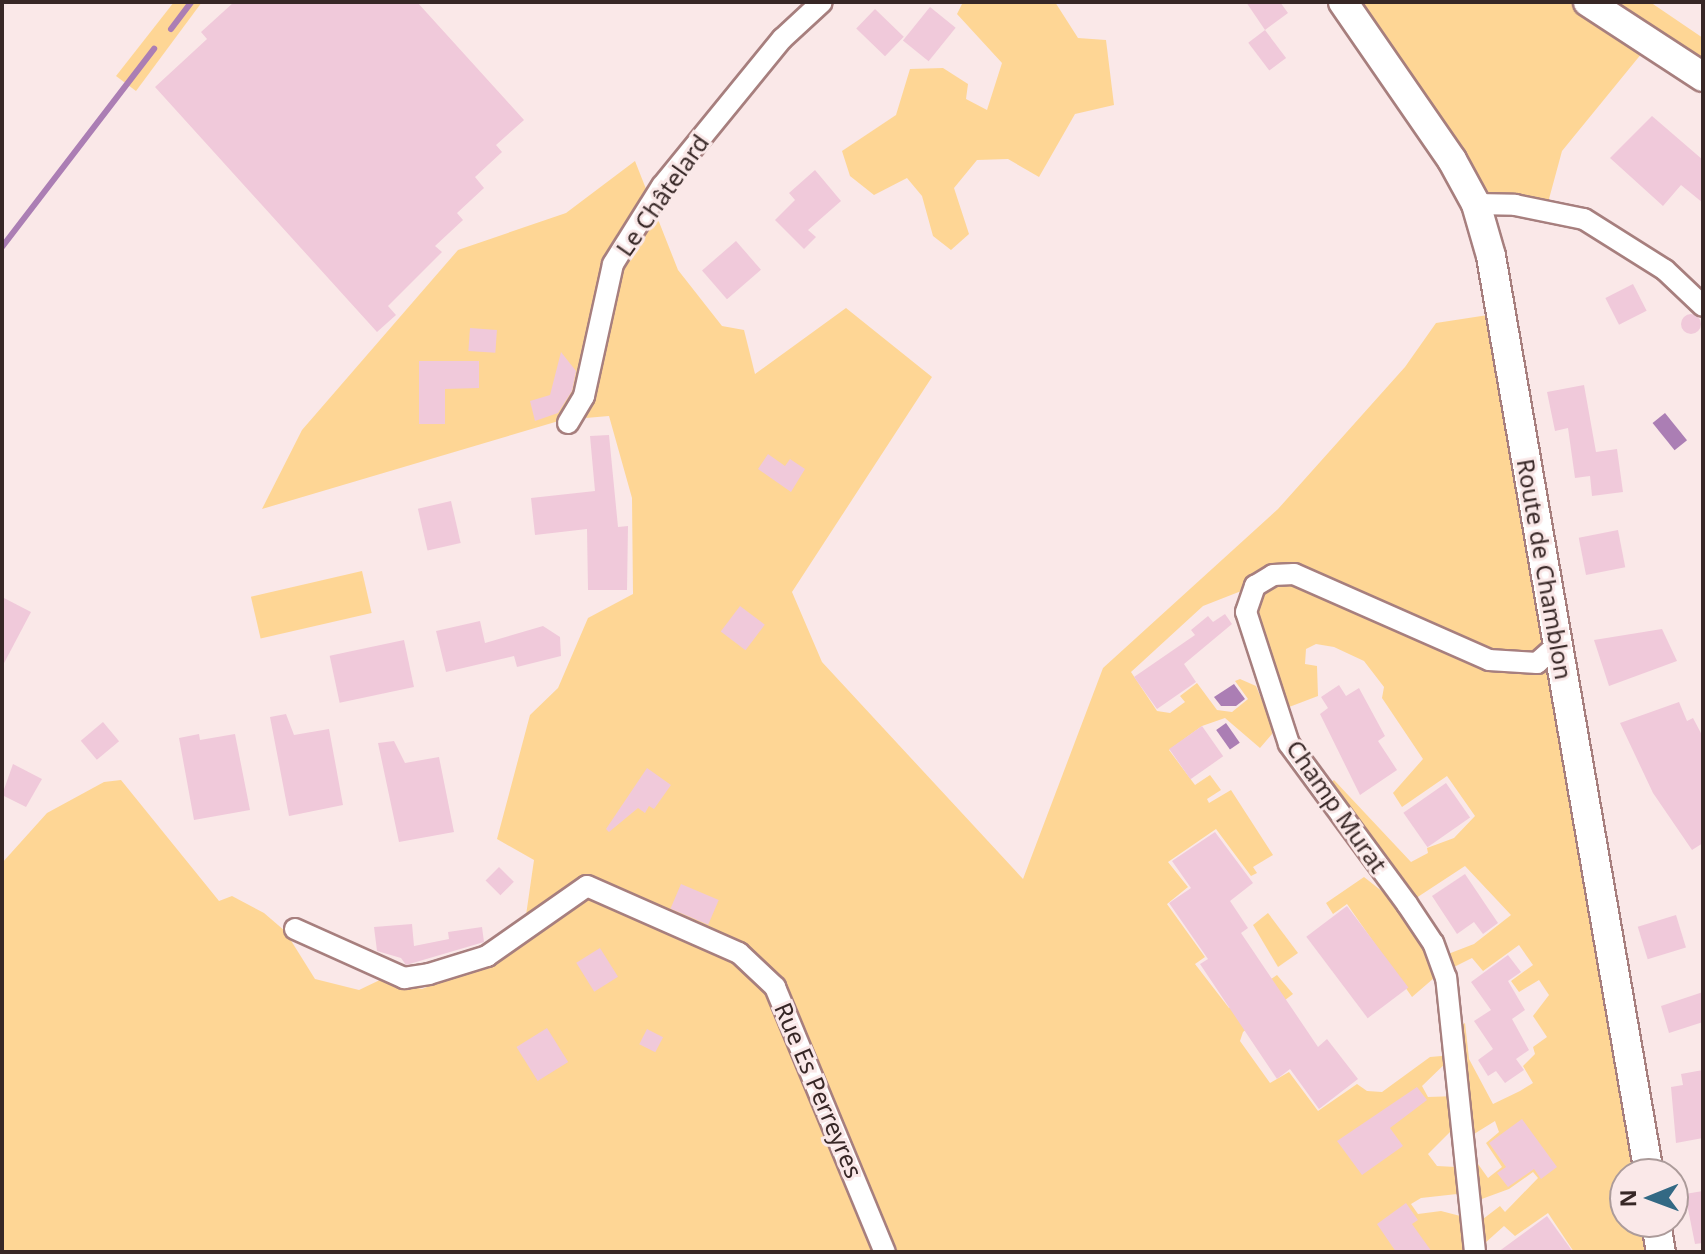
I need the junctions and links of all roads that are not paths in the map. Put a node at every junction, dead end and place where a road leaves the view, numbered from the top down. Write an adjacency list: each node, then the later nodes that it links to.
1 (822, 2): 7 (street, Le Châtelard)
2 (1343, 2): 5 (street, Route de Chamblon)
3 (1588, 2): 4 (street)
4 (1703, 77)
5 (1476, 204): 6 (street); 8 (street, Route de Chamblon)
6 (1703, 306)
7 (568, 423)
8 (1557, 645): 10 (street, Route de Chamblon); 12 (street, Champ Murat)
9 (295, 929): 11 (street, Rue Es Perreyres)
10 (1646, 1158)
11 (885, 1252)
12 (1475, 1252)

